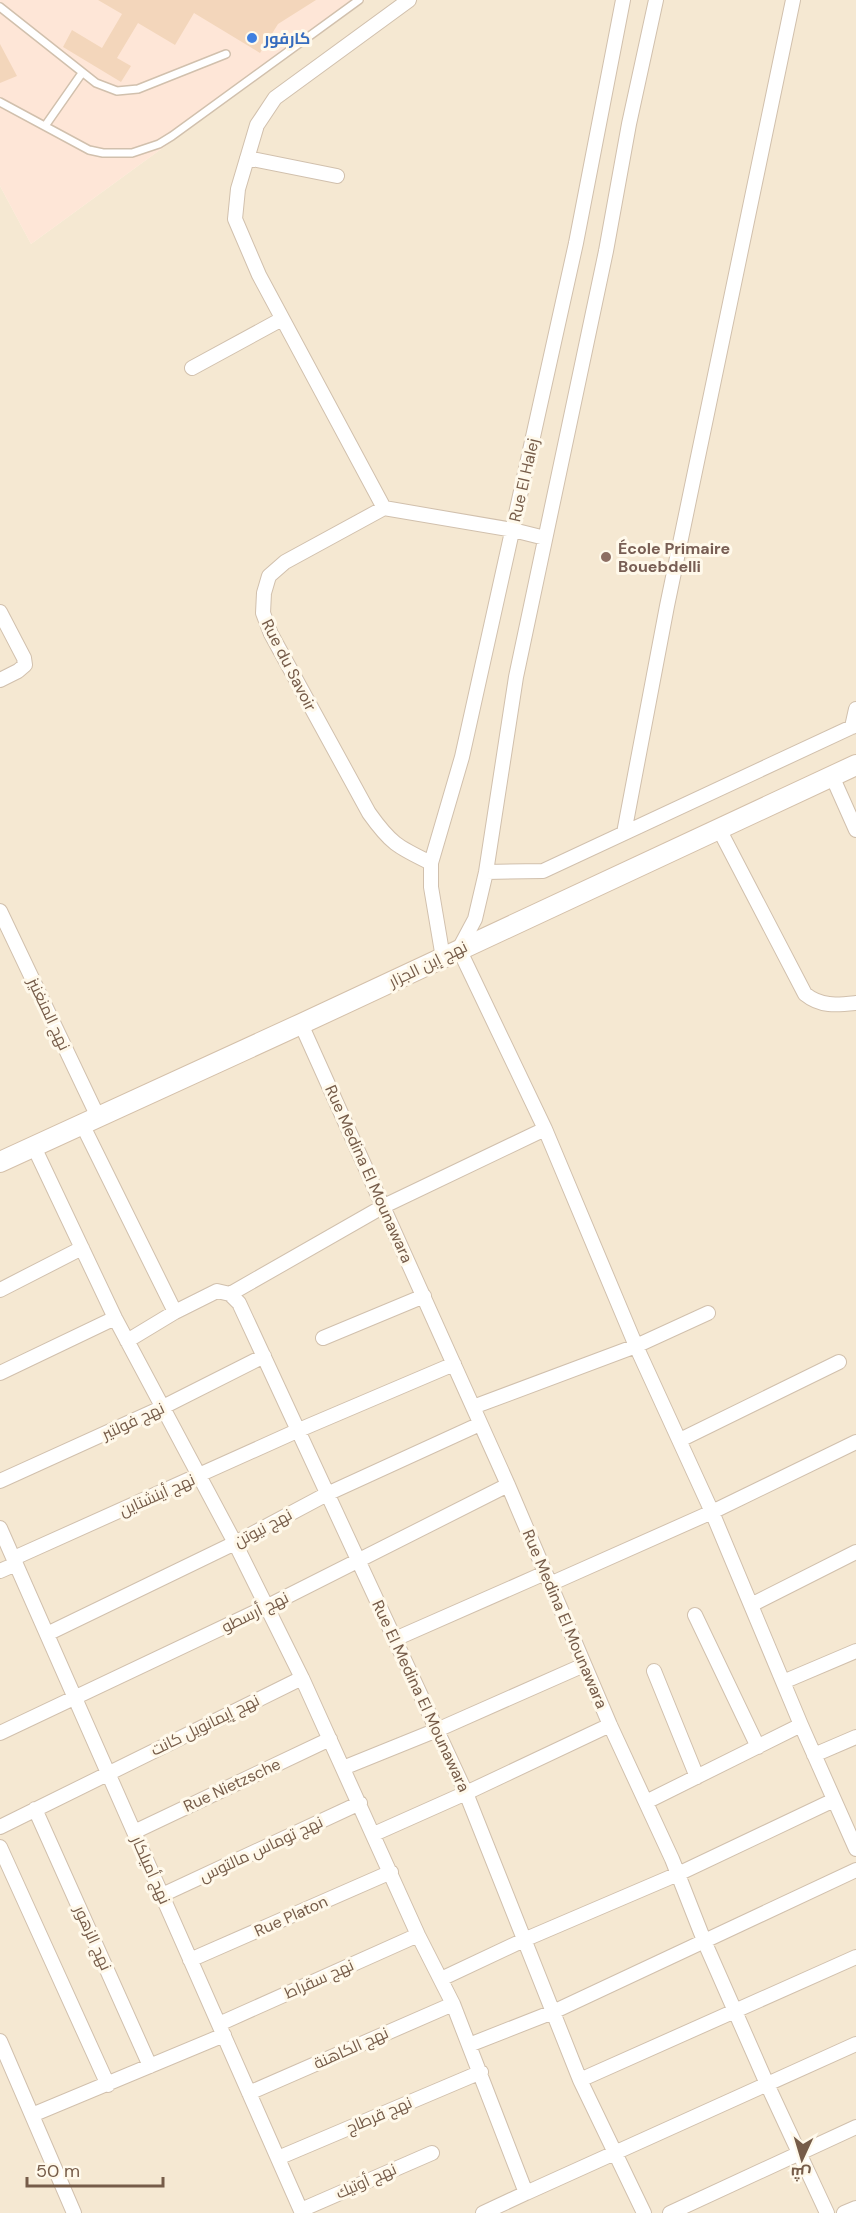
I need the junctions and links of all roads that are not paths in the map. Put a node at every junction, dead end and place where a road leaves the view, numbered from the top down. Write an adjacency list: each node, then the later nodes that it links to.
1 (359, 0): 10 (lane)
2 (409, 0): 11 (street)
3 (623, 0): 16 (street, Rue El Halej)
4 (656, 0): 17 (street, Rue El Halej)
5 (793, 0): 26 (street)
6 (0, 7): 8 (lane)
7 (226, 54): 8 (lane)
8 (82, 73): 10 (lane)
9 (0, 102): 10 (lane)
10 (45, 126)
11 (247, 158): 12 (street); 13 (street)
12 (337, 176)
13 (282, 319): 14 (street); 15 (street)
14 (192, 368)
15 (384, 507): 16 (street); 27 (street, Rue du Savoir)
16 (513, 530): 17 (street); 27 (street, Rue El Halej)
17 (545, 538): 28 (street, Rue El Halej)
18 (0, 612): 19 (street)
19 (0, 680)
20 (856, 709): 21 (street)
21 (854, 726): 26 (street)
22 (856, 765): 23 (street, نهج إبن الجزار)
23 (832, 776): 24 (street, نهج إبن الجزار); 25 (street)
24 (719, 829): 30 (street, نهج إبن الجزار); 31 (street)
25 (856, 830)
26 (624, 833): 28 (street)
27 (431, 863): 30 (street, Rue El Halej)
28 (486, 872): 30 (street, Rue El Halej)
29 (0, 911): 33 (street, نهج المنغنيز)
30 (451, 953): 32 (street, نهج إبن الجزار); 34 (street)
31 (856, 1003)
32 (301, 1024): 33 (street, نهج إبن الجزار); 37 (street, Rue Medina El Mounawara)
33 (90, 1120): 35 (street, نهج إبن الجزار); 42 (street, نهج المنغنيز)
34 (545, 1129): 37 (street); 47 (street)
35 (34, 1147): 36 (street, نهج إبن الجزار); 38 (street)
36 (0, 1162)
37 (384, 1206): 40 (street); 41 (street, Rue Medina El Mounawara)
38 (82, 1248): 39 (street); 44 (street)
39 (0, 1290)
40 (230, 1294): 42 (street); 48 (street, Rue El Medina El Mounawara)
41 (424, 1296): 45 (street); 50 (street, Rue Medina El Mounawara)
42 (175, 1312): 46 (street)
43 (708, 1313): 47 (street)
44 (115, 1318): 46 (street); 51 (street)
45 (323, 1338)
46 (127, 1341): 52 (street)
47 (636, 1346): 53 (street); 56 (street)
48 (264, 1356): 52 (street, نهج فولتير); 55 (street, Rue El Medina El Mounawara)
49 (840, 1362): 56 (street)
50 (454, 1364): 53 (street, Rue Medina El Mounawara); 55 (street, نهج أينشتاين)
51 (0, 1374)
52 (163, 1407): 58 (street); 59 (street, نهج فولتير)
53 (473, 1407): 54 (street, Rue Medina El Mounawara)
54 (480, 1424): 60 (street, Rue Medina El Mounawara); 61 (street, نهج نيوتن)
55 (299, 1430): 58 (street, نهج أينشتاين); 61 (street, Rue El Medina El Mounawara)
56 (680, 1440): 62 (street)
57 (856, 1442): 62 (street)
58 (200, 1476): 64 (street); 67 (street, نهج أينشتاين)
59 (0, 1481)
60 (508, 1485): 66 (street, نهج أرسطو); 69 (street, Rue Medina El Mounawara)
61 (327, 1494): 64 (street, نهج نيوتن); 66 (street, Rue El Medina El Mounawara)
62 (712, 1512): 69 (street); 70 (street)
63 (0, 1528): 67 (street, نهج أميلكار)
64 (235, 1543): 71 (street); 73 (street, نهج نيوتن)
65 (856, 1552): 70 (street)
66 (358, 1560): 71 (street, نهج أرسطو); 74 (street, Rue El Medina El Mounawara)
67 (15, 1561): 68 (street, نهج أينشتاين); 73 (street, نهج أميلكار)
68 (0, 1571)
69 (547, 1579): 74 (street); 76 (street, Rue Medina El Mounawara)
70 (751, 1605): 79 (street)
71 (268, 1606): 78 (street); 80 (street, نهج أرسطو)
72 (695, 1615): 87 (street)
73 (47, 1634): 80 (street, نهج أميلكار)
74 (395, 1639): 84 (street, Rue El Medina El Mounawara)
75 (856, 1651): 79 (street)
76 (584, 1665): 81 (street, Rue Medina El Mounawara); 84 (street)
77 (654, 1671): 91 (street)
78 (302, 1678): 86 (street); 90 (street, نهج إيمانويل كانت)
79 (783, 1682): 82 (street)
80 (75, 1697): 83 (street, نهج أرسطو); 90 (street, نهج أميلكار)
81 (610, 1725): 92 (street); 94 (street, Rue Medina El Mounawara)
82 (801, 1725): 87 (street); 88 (street)
83 (2, 1729)
84 (437, 1730): 89 (street); 92 (street, Rue El Medina El Mounawara)
85 (856, 1737): 88 (street)
86 (330, 1739): 89 (street); 99 (street, Rue Nietzsche)
87 (758, 1747): 91 (street)
88 (814, 1755): 93 (street)
89 (343, 1768): 95 (street)
90 (108, 1772): 96 (street, نهج إيمانويل كانت); 99 (street, نهج أميلكار)
91 (697, 1777): 94 (street)
92 (466, 1793): 100 (street); 108 (street, Rue El Medina El Mounawara)
93 (834, 1800): 97 (street); 105 (street)
94 (646, 1802): 105 (street, Rue Medina El Mounawara)
95 (360, 1803): 100 (street); 106 (street, نهج توماس مالتوس)
96 (35, 1809): 98 (street, نهج إيمانويل كانت); 120 (street, نهج الزهور)
97 (850, 1820): 102 (street)
98 (0, 1827)
99 (134, 1832): 106 (street, نهج أميلكار)
100 (374, 1834): 104 (street)
101 (0, 1847): 124 (street)
102 (856, 1849)
103 (856, 1870): 109 (street)
104 (391, 1872): 107 (street); 111 (street, Rue Platon)
105 (678, 1874): 108 (street); 109 (street, Rue Medina El Mounawara)
106 (162, 1895): 111 (street, نهج أميلكار)
107 (418, 1935): 112 (street); 116 (street, نهج سقراط)
108 (526, 1940): 112 (street); 115 (street, Rue El Medina El Mounawara)
109 (705, 1943): 114 (street, Rue Medina El Mounawara); 115 (street)
110 (856, 1957): 114 (street)
111 (190, 1960): 116 (street, نهج أميلكار)
112 (441, 1979): 113 (street)
113 (453, 2004): 119 (street); 125 (street, نهج الكاهنة)
114 (736, 2010): 122 (street); 123 (street, Rue Medina El Mounawara)
115 (553, 2013): 119 (street); 122 (street, Rue El Medina El Mounawara)
116 (221, 2030): 120 (street, نهج سقراط); 125 (street, نهج أميلكار)
117 (0, 2041): 126 (street)
118 (856, 2044): 123 (street)
119 (469, 2045): 121 (street)
120 (150, 2066): 124 (street, نهج سقراط)
121 (481, 2072): 131 (street, نهج قرطاج); 132 (street)
122 (580, 2080): 129 (street, Rue El Medina El Mounawara)
123 (767, 2084): 129 (street); 130 (street, Rue Medina El Mounawara)
124 (108, 2085): 126 (street, نهج سقراط)
125 (249, 2093): 131 (street, نهج أميلكار)
126 (32, 2115): 135 (street)
127 (856, 2127): 130 (street)
128 (432, 2153): 134 (street, نهج أوتيك)
129 (617, 2153): 132 (street); 137 (street, Rue El Medina El Mounawara)
130 (801, 2153): 138 (street); 139 (street, Rue Medina El Mounawara)
131 (278, 2158): 134 (street, نهج أميلكار)
132 (526, 2193): 136 (street)
133 (856, 2208): 140 (street)
134 (302, 2211)
135 (74, 2213)
136 (483, 2213)
137 (644, 2213)
138 (670, 2213)
139 (827, 2213)
140 (844, 2213)

